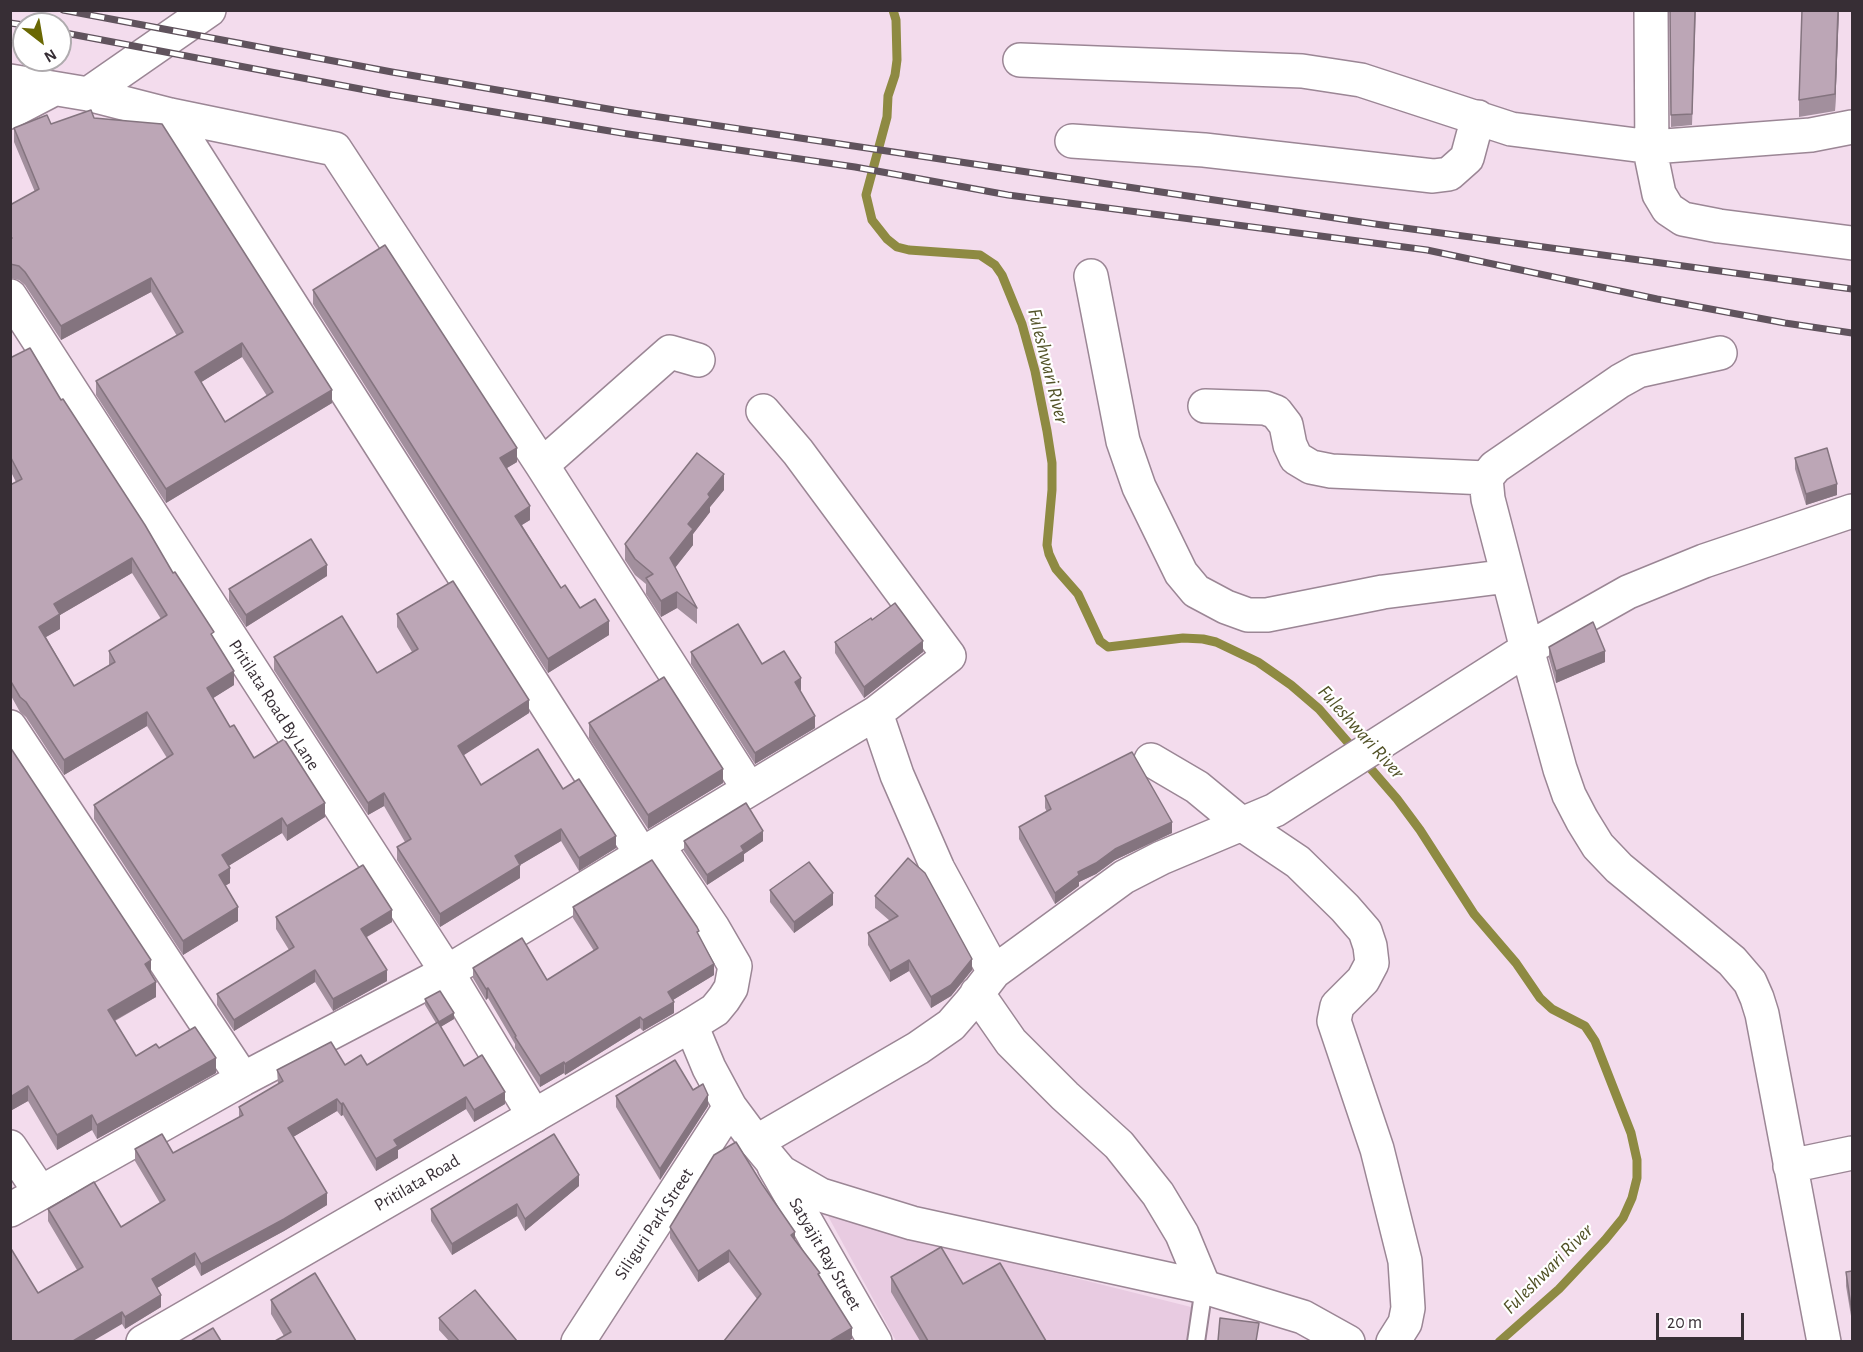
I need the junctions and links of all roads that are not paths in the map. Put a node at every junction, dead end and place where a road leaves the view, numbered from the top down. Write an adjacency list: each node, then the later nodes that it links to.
1 (209, 10): 6 (street)
2 (1651, 10): 12 (street)
3 (1020, 60): 9 (street)
4 (10, 81): 5 (street)
5 (54, 89): 6 (street); 7 (street)
6 (88, 94): 8 (street)
7 (10, 112)
8 (170, 115): 20 (street); 30 (street)
9 (1478, 117): 11 (street); 12 (street)
10 (1852, 127): 12 (street)
11 (1072, 141)
12 (1652, 147): 13 (street)
13 (1852, 243)
14 (1091, 276): 23 (street)
15 (10, 296): 31 (street, Pritilata Road By Lane)
16 (1720, 353): 21 (street)
17 (698, 360): 20 (street)
18 (1205, 406): 21 (street)
19 (763, 411): 25 (street)
20 (542, 465): 28 (street)
21 (1486, 478): 23 (street)
22 (1852, 511): 24 (street)
23 (1508, 576): 24 (street)
24 (1527, 649): 29 (street); 40 (street)
25 (876, 713): 28 (street); 32 (street)
26 (10, 727): 34 (street)
27 (1151, 760): 29 (street)
28 (749, 789): 30 (street)
29 (1243, 825): 32 (street); 49 (street)
30 (650, 851): 31 (street); 33 (street, Pritilata Road)
31 (447, 972): 34 (street); 36 (street, Pritilata Road By Lane)
32 (986, 982): 39 (street); 43 (street)
33 (691, 1025): 35 (street); 36 (street, Pritilata Road)
34 (243, 1079): 41 (street)
35 (730, 1107): 39 (street); 45 (street, Siliguri Park Street)
36 (534, 1116): 44 (street, Pritilata Road)
37 (10, 1147): 41 (street)
38 (1852, 1153): 40 (street)
39 (765, 1154): 43 (street); 46 (street, Satyajit Ray Street)
40 (1790, 1166): 50 (street)
41 (40, 1192): 42 (street)
42 (10, 1210)
43 (1204, 1287): 47 (lane); 48 (street)
44 (143, 1341)
45 (578, 1341)
46 (875, 1341)
47 (1196, 1341)
48 (1348, 1341)
49 (1394, 1341)
50 (1824, 1341)

